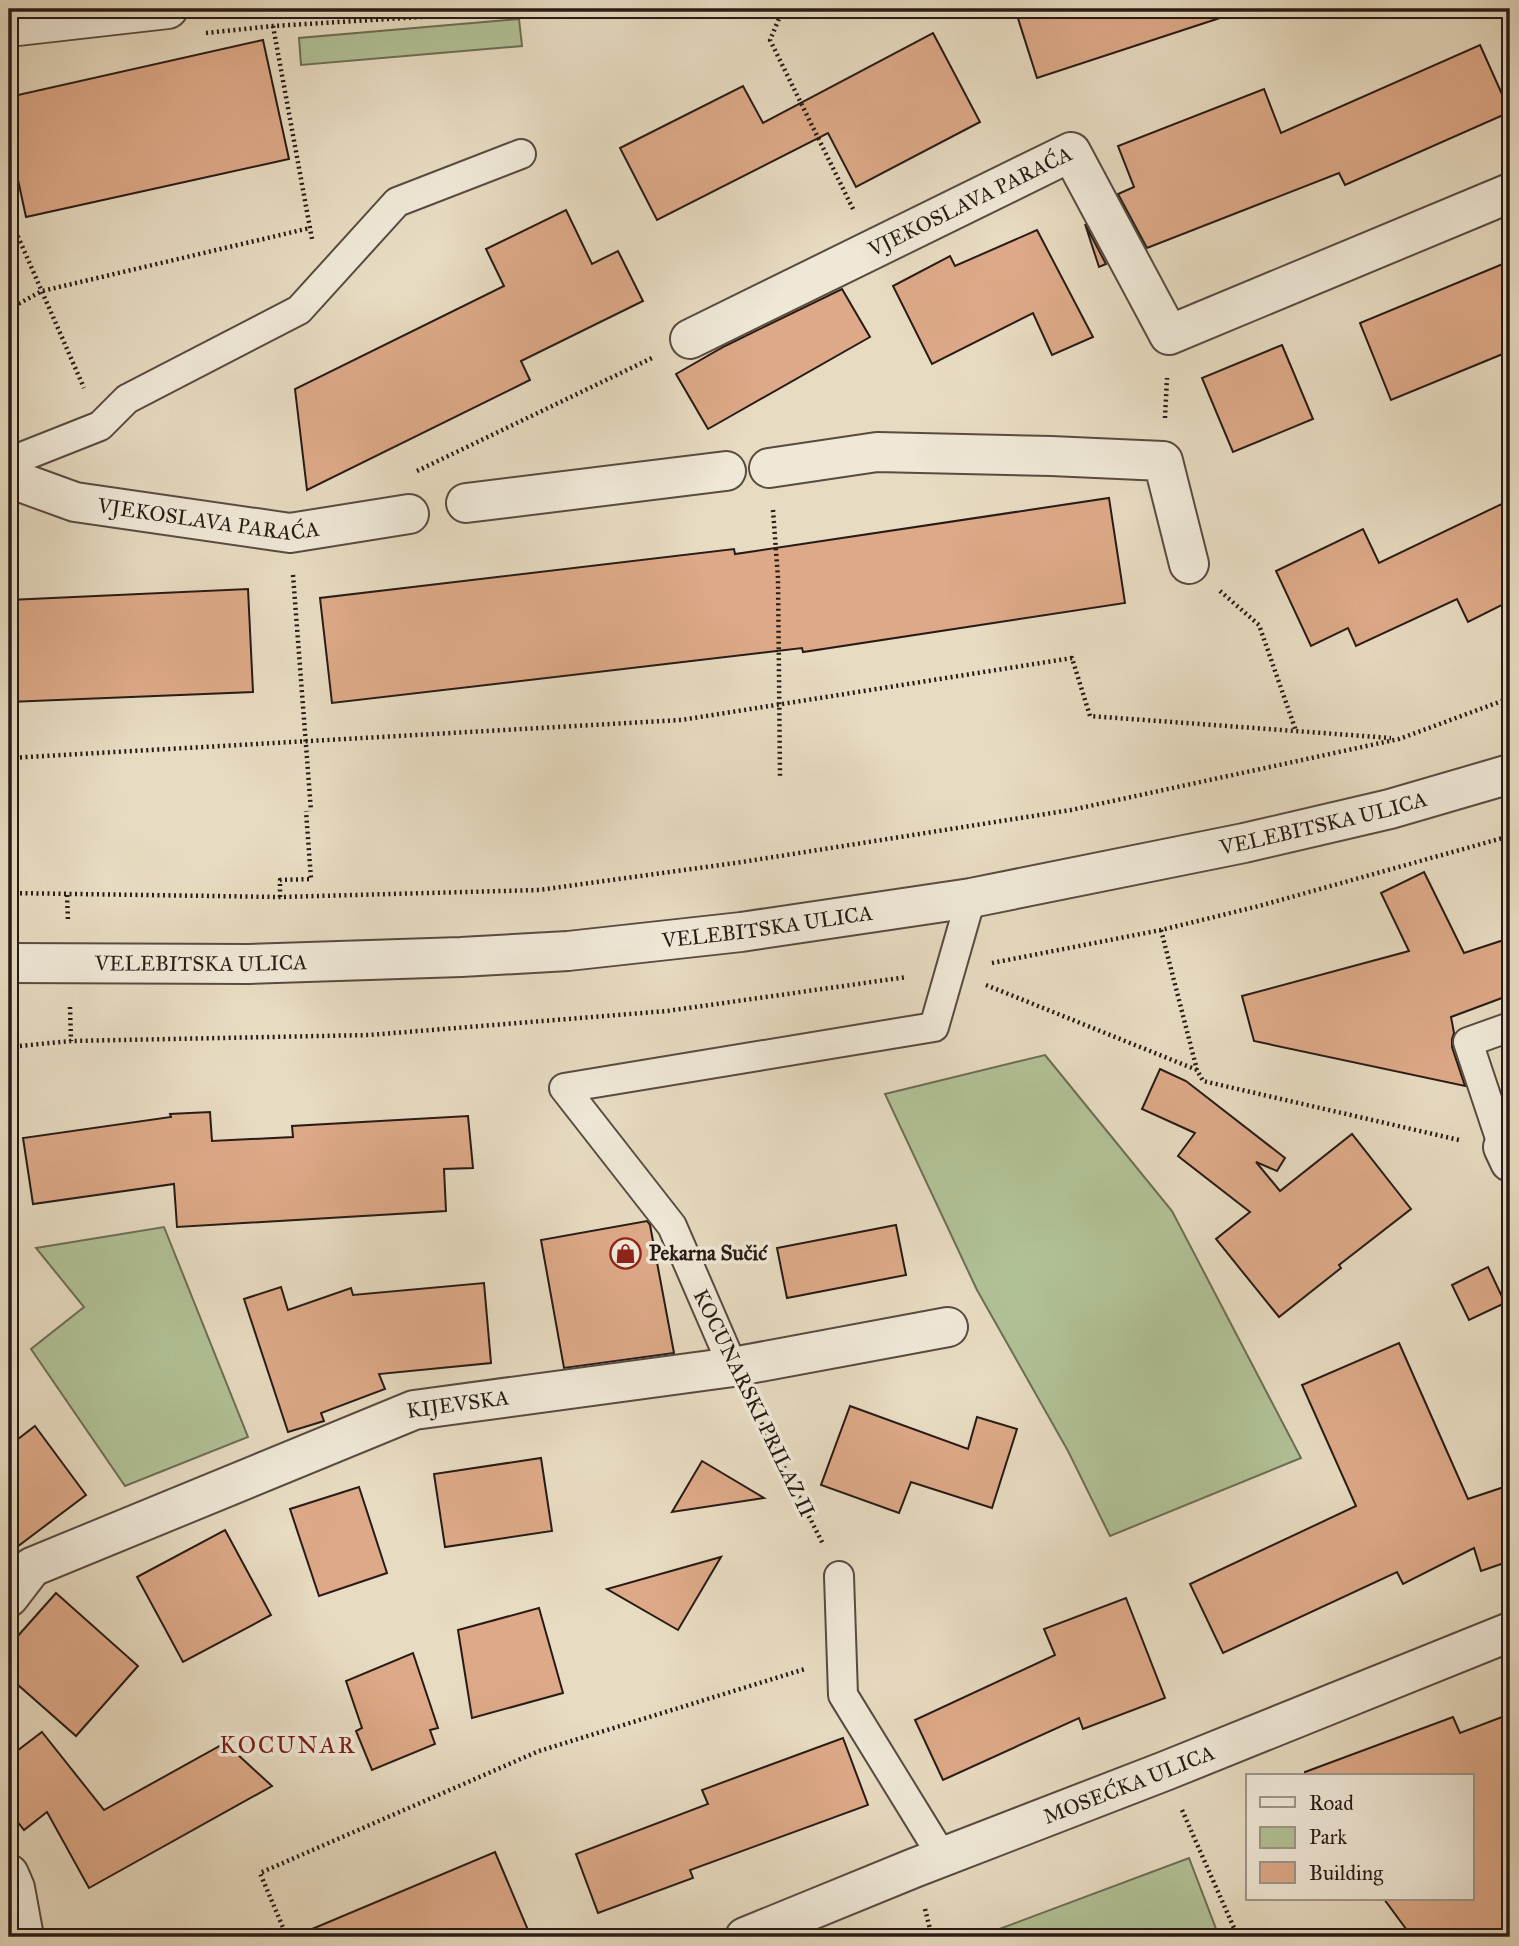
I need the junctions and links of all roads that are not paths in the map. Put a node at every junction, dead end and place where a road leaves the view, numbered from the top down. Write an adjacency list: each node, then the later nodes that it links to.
1 (168, 9): 2 (street)
2 (9, 27)
3 (521, 154): 6 (lane)
4 (1510, 193): 5 (street, VJEKOSLAVA PARAĆA)
5 (690, 339)
6 (9, 461)
7 (769, 468): 12 (street)
8 (726, 471): 10 (street)
9 (9, 478): 11 (street, VJEKOSLAVA PARAĆA)
10 (466, 503)
11 (409, 513)
12 (1189, 564)
13 (1510, 774): 14 (street, VELEBITSKA ULICA)
14 (971, 898): 15 (street, VELEBITSKA ULICA); 19 (lane, KOCUNARSKI PRILAZ II)
15 (9, 963)
16 (1510, 1027): 17 (lane)
17 (1508, 1151)
18 (948, 1327): 19 (street, KIJEVSKA)
19 (733, 1367): 21 (street, KIJEVSKA)
20 (839, 1576): 23 (lane)
21 (9, 1597)
22 (1510, 1632): 23 (street, MOSEĆKA ULICA)
23 (942, 1856): 26 (street, MOSEĆKA ULICA)
24 (9, 1874): 25 (street)
25 (24, 1937)
26 (746, 1937)

